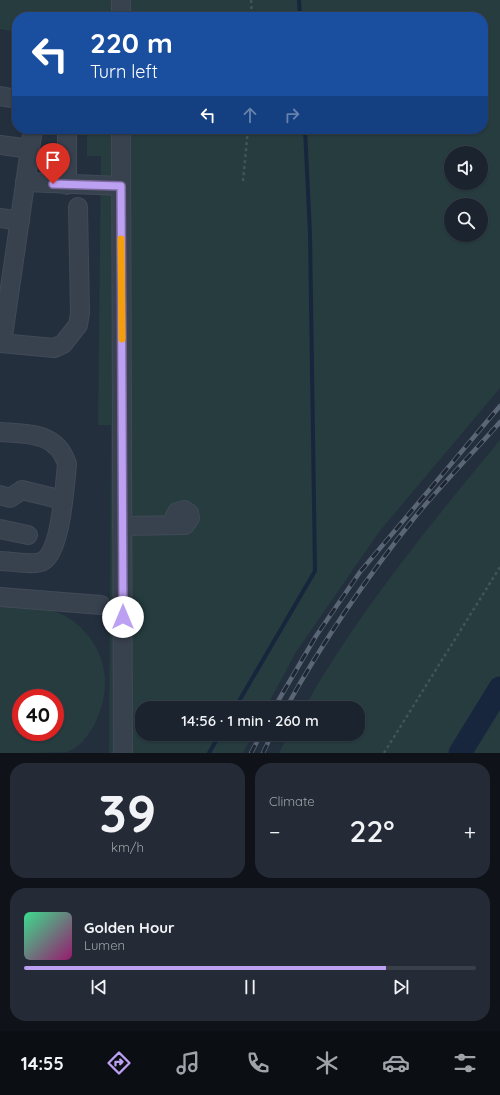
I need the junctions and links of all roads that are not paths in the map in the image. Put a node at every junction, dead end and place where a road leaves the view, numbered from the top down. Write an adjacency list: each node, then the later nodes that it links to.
1 (121, 0): 2 (street)
2 (121, 12)
3 (0, 96): 4 (street)
4 (12, 97)
5 (32, 134): 9 (street)
6 (67, 134): 11 (street)
7 (121, 134): 12 (street)
8 (0, 144): 9 (street)
9 (30, 149): 10 (street)
10 (25, 182): 11 (street); 15 (street)
11 (67, 185): 12 (street)
12 (121, 186): 21 (street)
13 (78, 207): 16 (street)
14 (0, 218): 15 (street)
15 (20, 221): 16 (street)
16 (1, 343)
17 (0, 432): 19 (street)
18 (0, 496): 19 (street)
19 (63, 500): 24 (street)
20 (171, 525): 21 (street)
21 (122, 526): 27 (street)
22 (0, 529): 23 (street)
23 (28, 535)
24 (0, 561)
25 (0, 597): 26 (street)
26 (102, 604)
27 (123, 753)

